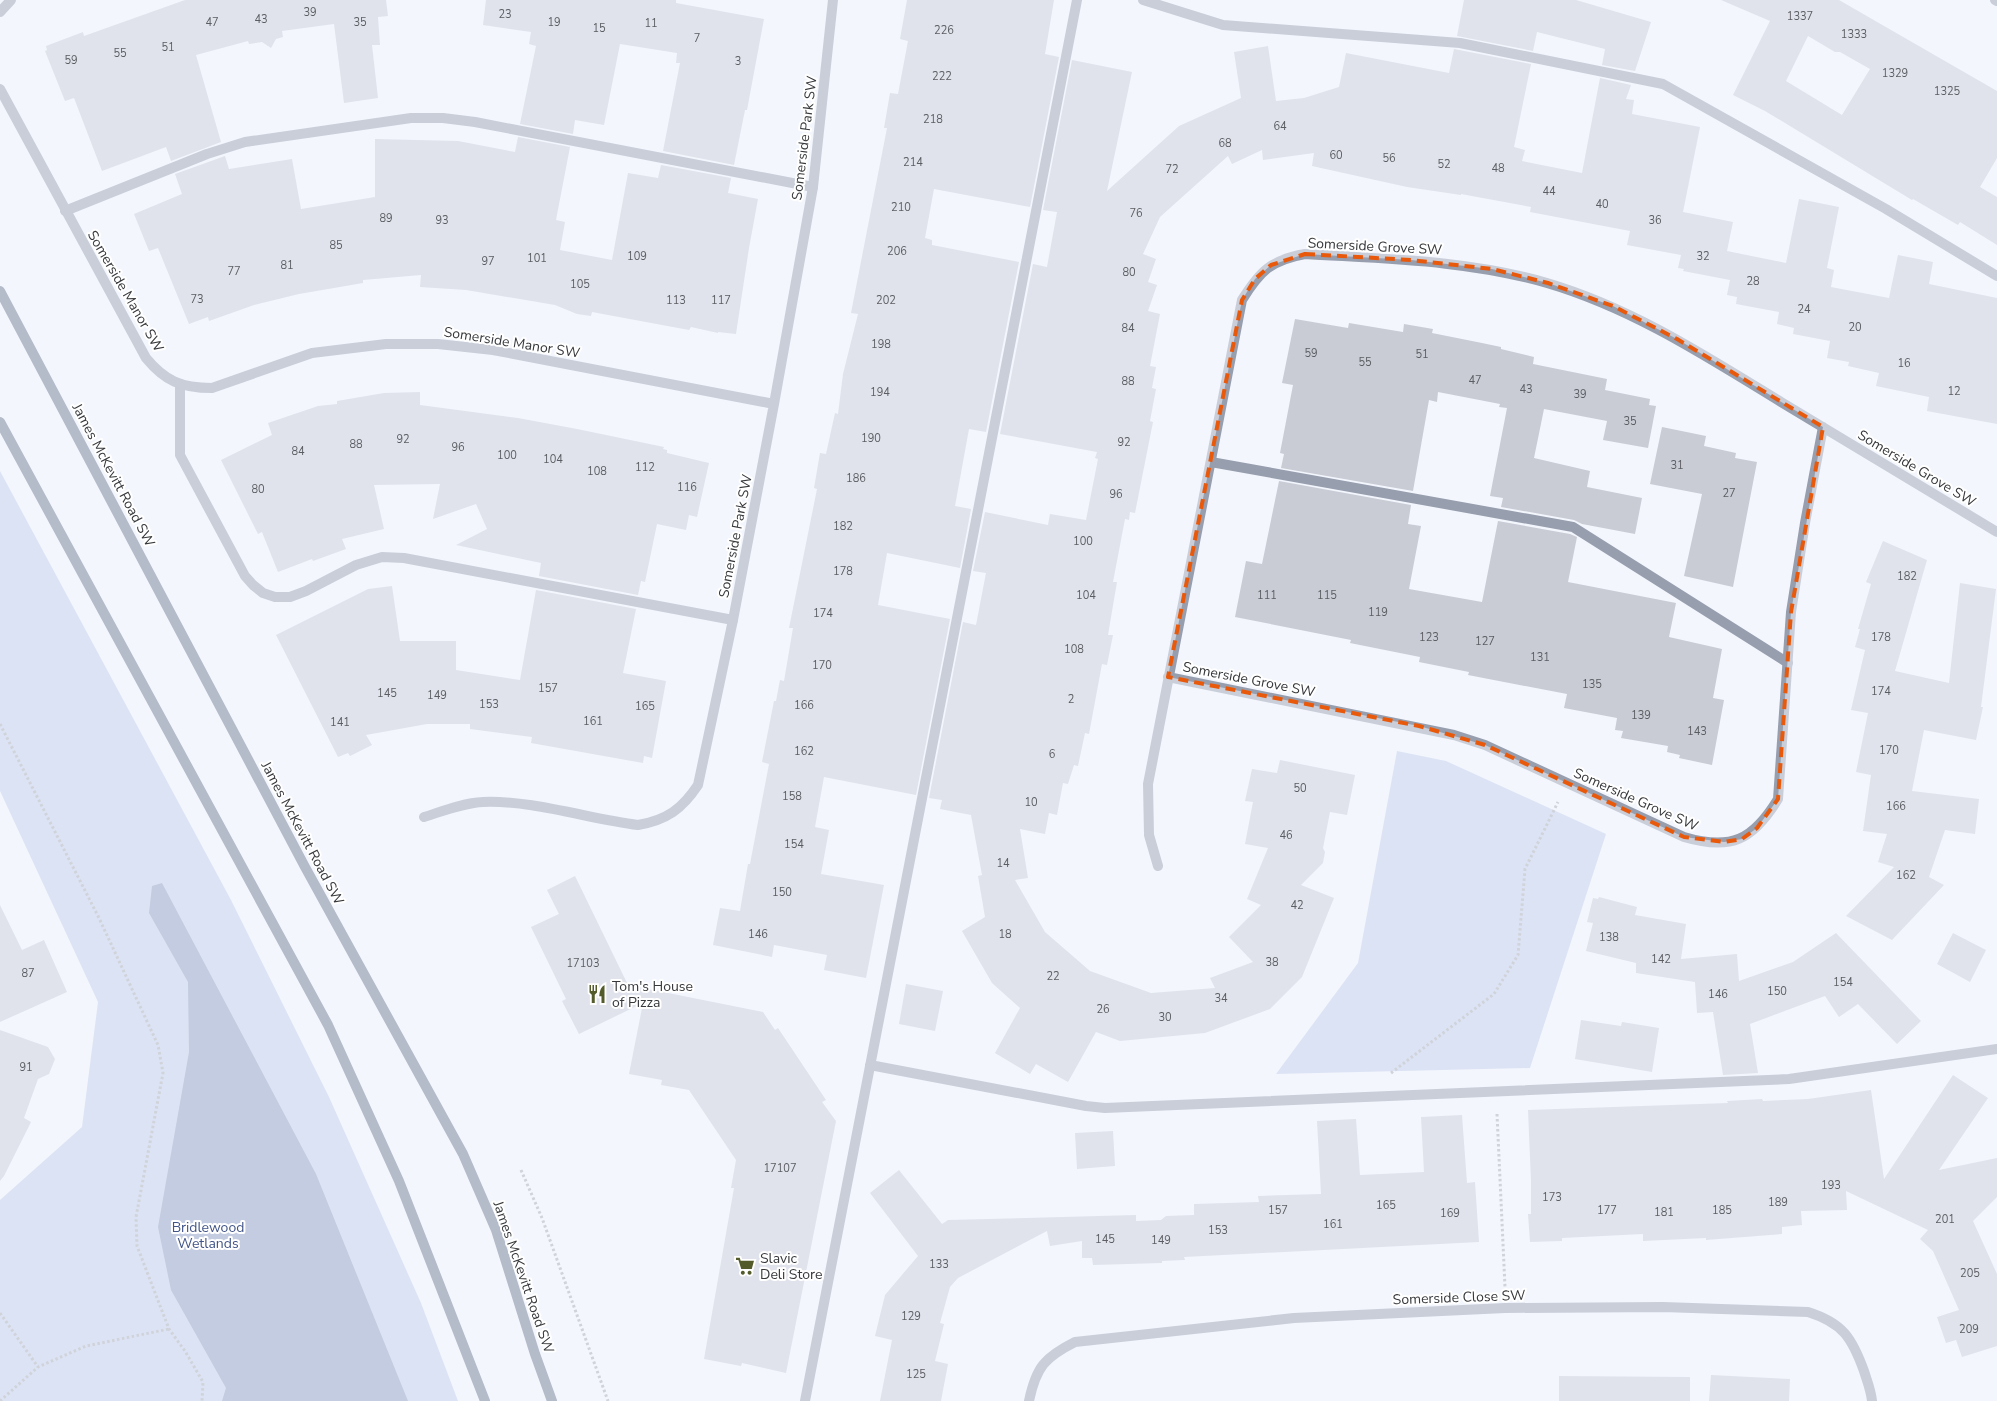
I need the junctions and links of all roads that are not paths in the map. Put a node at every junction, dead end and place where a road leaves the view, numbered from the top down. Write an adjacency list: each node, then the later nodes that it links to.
1 (10, 0): 5 (street)
2 (833, 0): 7 (street, Somerside Park SW)
3 (1077, 0): 23 (street)
4 (1143, 0): 9 (street)
5 (0, 12)
6 (0, 89): 8 (street, Somerside Manor SW)
7 (813, 187): 8 (street); 12 (street, Somerside Park SW)
8 (65, 211): 11 (street, Somerside Manor SW)
9 (1997, 276)
10 (0, 290): 25 (main road, James McKevitt Road SW)
11 (180, 384): 12 (street, Somerside Manor SW); 17 (street)
12 (774, 404): 17 (street, Somerside Park SW)
13 (0, 422): 24 (main road)
14 (1823, 427): 15 (street, Somerside Grove SW); 16 (street, Somerside Grove SW); 18 (street, Somerside Grove SW)
15 (1211, 462): 18 (street); 19 (street, Somerside Grove SW)
16 (1997, 532)
17 (733, 620): 20 (street, Somerside Park SW)
18 (1788, 663): 19 (street, Somerside Grove SW)
19 (1168, 677): 21 (street)
20 (424, 817)
21 (1158, 866)
22 (1997, 1049): 23 (street)
23 (870, 1064): 26 (street)
24 (485, 1401)
25 (552, 1401)
26 (805, 1401)
27 (1029, 1401): 28 (street, Somerside Close SW)
28 (1872, 1401)

